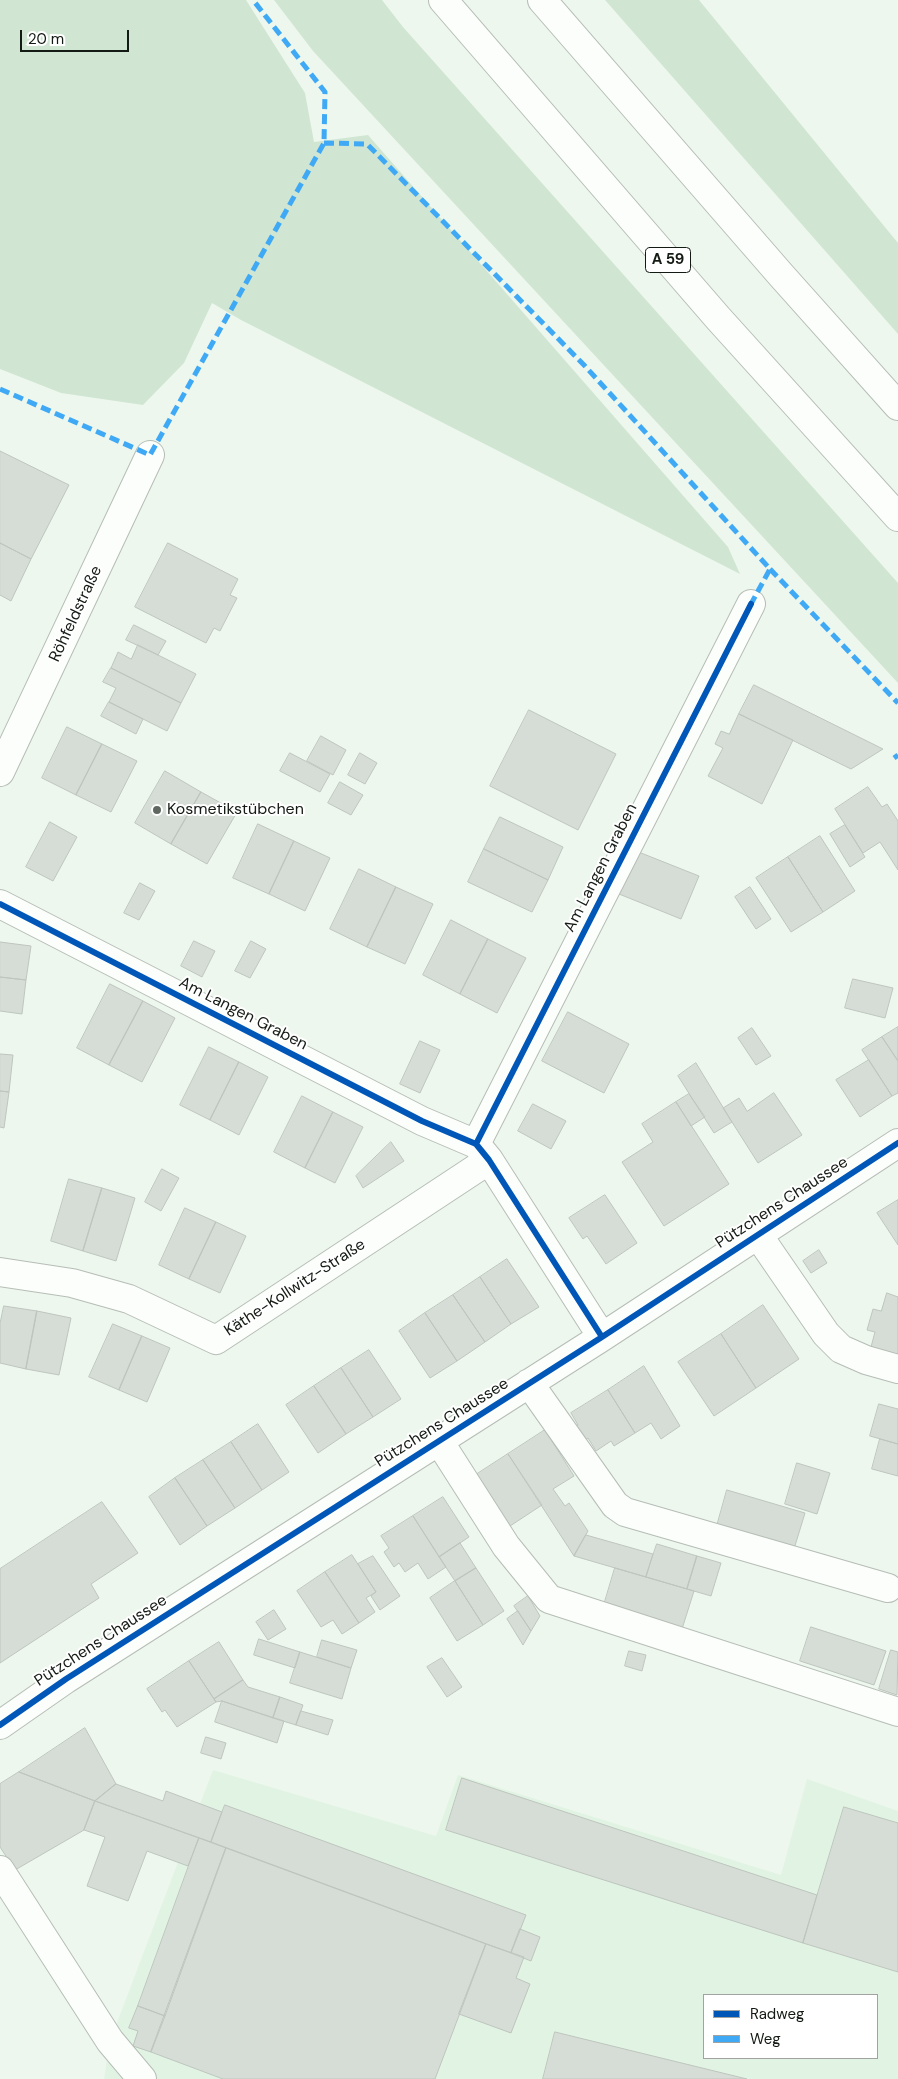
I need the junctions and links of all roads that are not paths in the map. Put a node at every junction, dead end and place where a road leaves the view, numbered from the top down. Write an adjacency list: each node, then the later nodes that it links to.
1 (443, 0): 5 (main road, A 59)
2 (542, 0): 3 (main road)
3 (898, 406)
4 (150, 455): 7 (main road, Röhfeldstraße)
5 (898, 517)
6 (751, 604): 10 (main road, Am Langen Graben)
7 (0, 772)
8 (0, 904): 10 (main road, Am Langen Graben)
9 (898, 1143): 11 (main road, Pützchens Chaussee)
10 (483, 1152): 12 (main road, Käthe-Kollwitz-Straße); 13 (main road)
11 (758, 1235): 13 (main road, Pützchens Chaussee); 14 (main road)
12 (0, 1272)
13 (602, 1337): 15 (main road, Pützchens Chaussee)
14 (898, 1369)
15 (529, 1383): 16 (main road, Pützchens Chaussee); 17 (main road)
16 (439, 1441): 18 (main road); 19 (main road, Pützchens Chaussee)
17 (888, 1588)
18 (898, 1712)
19 (0, 1725)
20 (0, 1870): 21 (main road)
21 (142, 2079)

